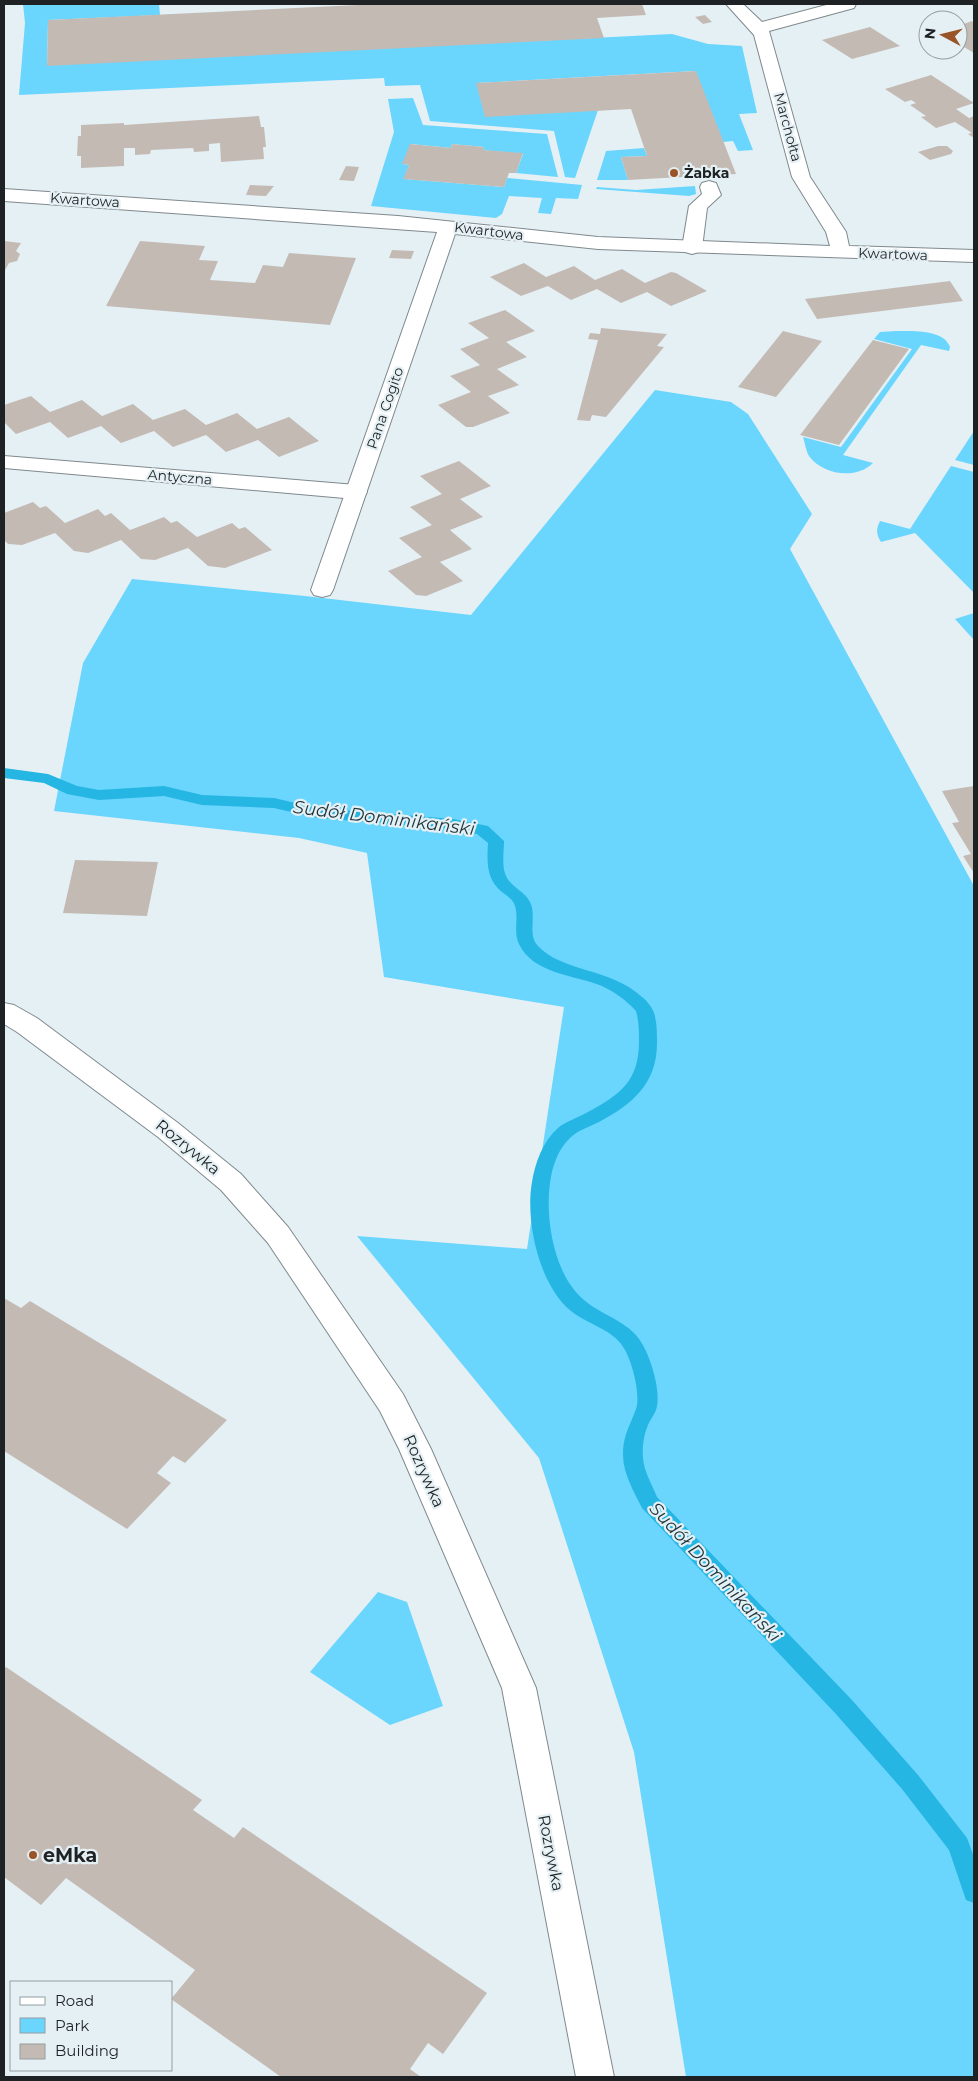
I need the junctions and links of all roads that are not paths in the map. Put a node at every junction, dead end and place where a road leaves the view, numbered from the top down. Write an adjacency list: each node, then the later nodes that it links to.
1 (734, 4): 3 (street, Marchołta)
2 (848, 4): 3 (street)
3 (759, 28): 8 (street, Marchołta)
4 (709, 187): 7 (street)
5 (4, 195): 6 (street, Kwartowa)
6 (448, 227): 7 (street, Kwartowa); 11 (street, Pana Cogito)
7 (692, 248): 8 (street, Kwartowa)
8 (841, 252): 9 (street, Kwartowa)
9 (974, 256)
10 (4, 462): 11 (street, Antyczna)
11 (356, 492): 12 (street, Pana Cogito)
12 (322, 590)
13 (4, 1012): 14 (street, Rozrywka)
14 (596, 2077)

